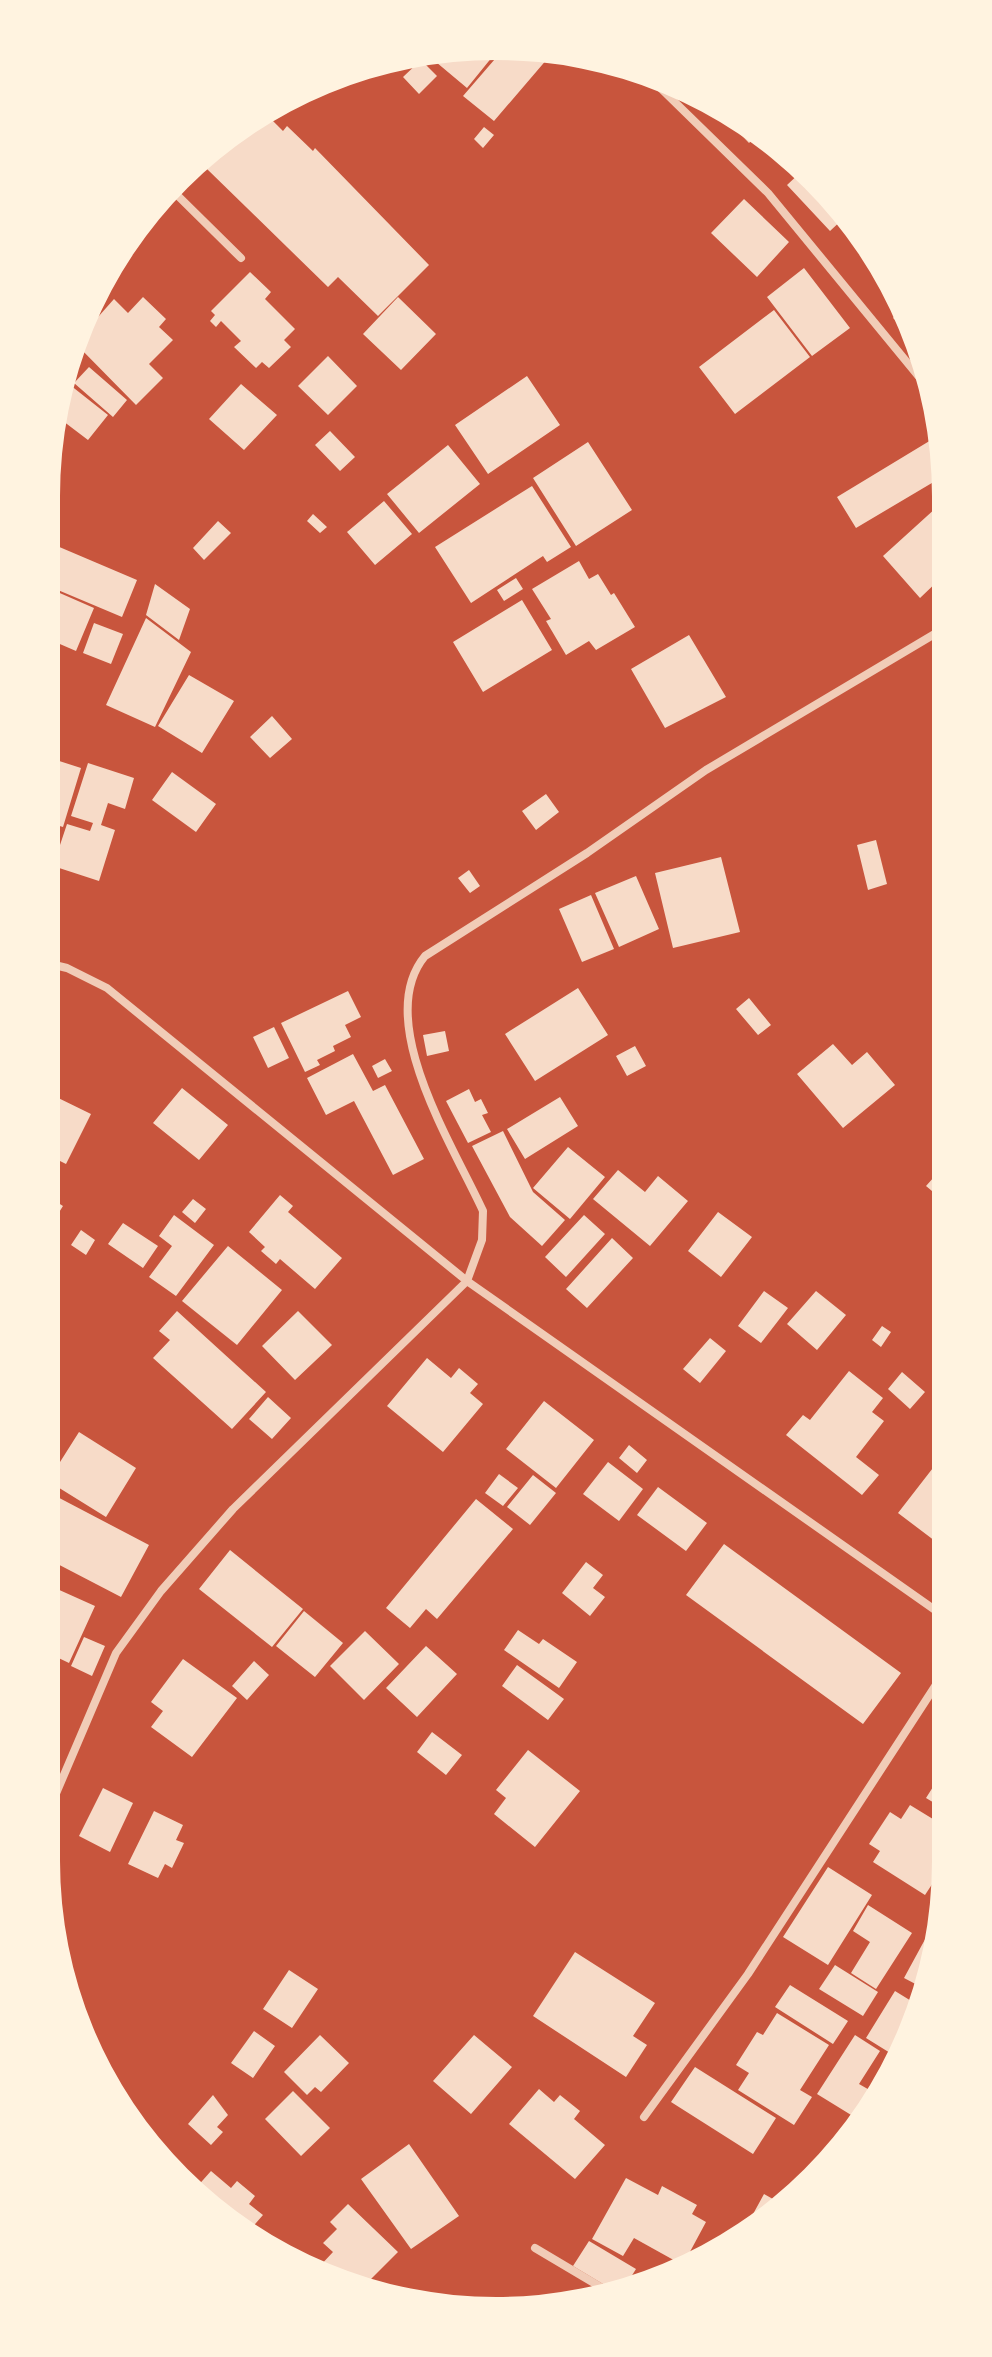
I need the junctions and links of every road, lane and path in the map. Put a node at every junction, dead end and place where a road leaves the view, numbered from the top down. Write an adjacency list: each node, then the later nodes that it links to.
1 (668, 95): 4 (street)
2 (179, 197): 3 (street)
3 (241, 258)
4 (913, 370)
5 (932, 636): 7 (street)
6 (60, 966): 7 (street)
7 (467, 1281): 8 (street); 10 (street)
8 (932, 1608)
9 (932, 1691): 11 (street)
10 (60, 1784)
11 (644, 2117)
12 (535, 2248): 13 (street)
13 (597, 2285)

